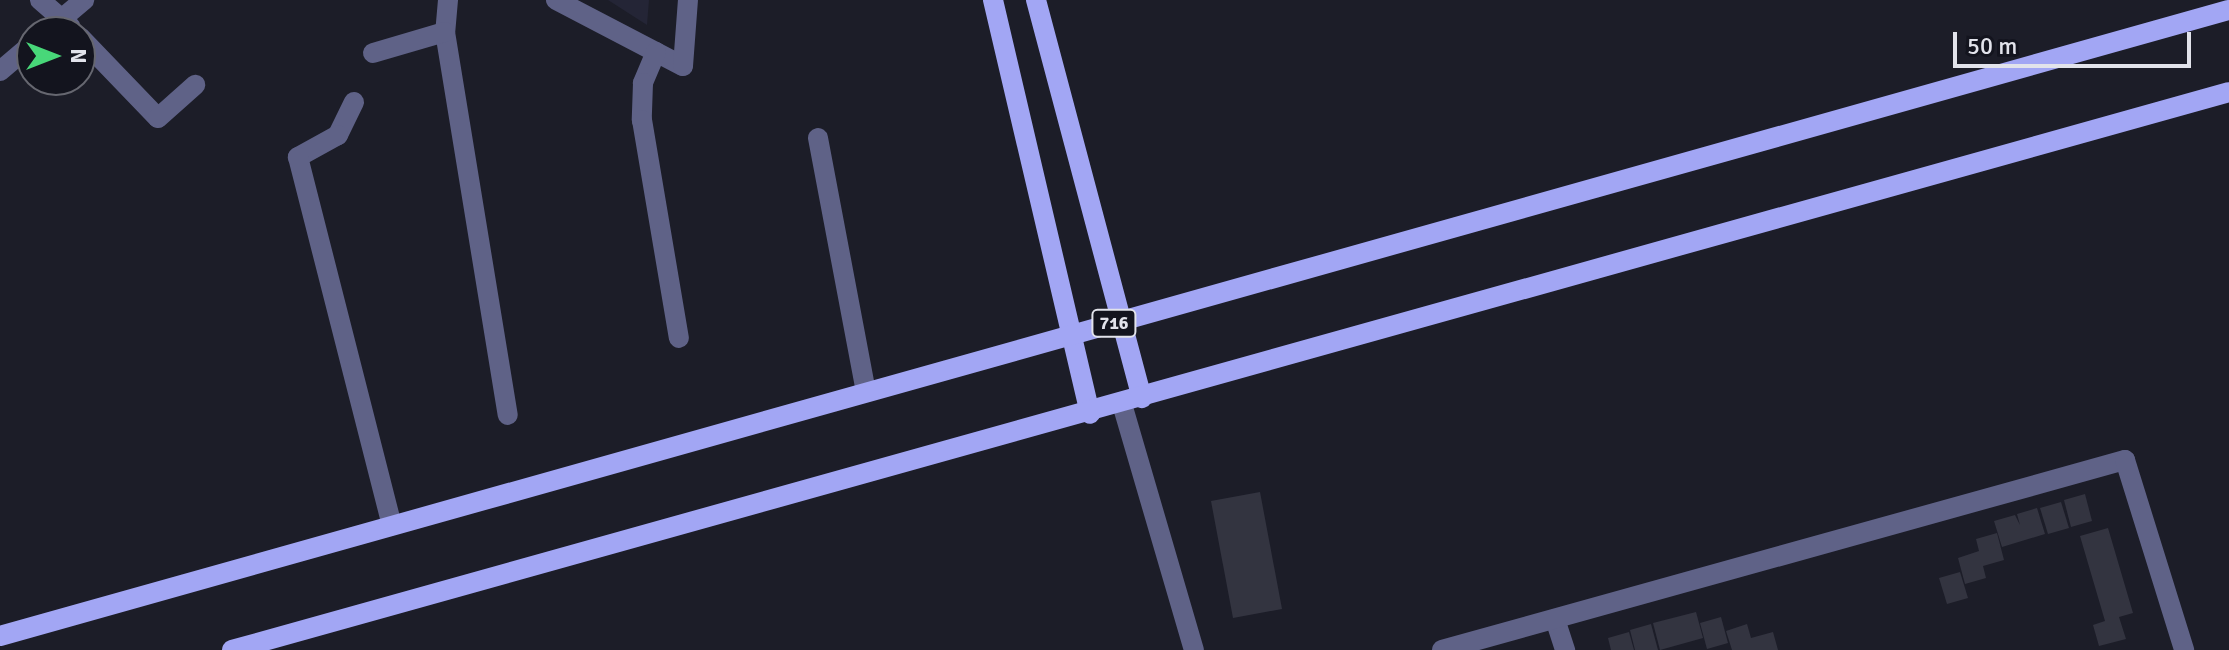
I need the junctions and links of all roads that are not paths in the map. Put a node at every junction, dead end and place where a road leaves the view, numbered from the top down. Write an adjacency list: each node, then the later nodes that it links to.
1 (40, 0): 8 (street)
2 (448, 0): 9 (street)
3 (556, 0): 10 (street)
4 (688, 0): 10 (street)
5 (993, 0): 20 (main road)
6 (1036, 0): 19 (main road)
7 (2229, 10): 19 (main road, 716)
8 (59, 16)
9 (445, 32): 11 (street); 25 (street)
10 (656, 52): 21 (street)
11 (373, 53)
12 (96, 54): 15 (street)
13 (16, 58): 14 (street)
14 (0, 71)
15 (195, 85)
16 (2229, 92): 23 (main road)
17 (354, 102): 26 (street)
18 (818, 138): 22 (street)
19 (1121, 321): 20 (main road, 716); 23 (main road)
20 (1071, 334): 22 (main road, 716); 24 (main road)
21 (679, 338)
22 (866, 391): 26 (main road, 716)
23 (1132, 401): 24 (main road); 30 (street)
24 (1090, 414): 29 (main road)
25 (508, 415)
26 (392, 525): 28 (main road, 716)
27 (1555, 619): 31 (street); 32 (street); 33 (street)
28 (0, 636)
29 (232, 650)
30 (1194, 650)
31 (1442, 650)
32 (1565, 650)
33 (2184, 650)

